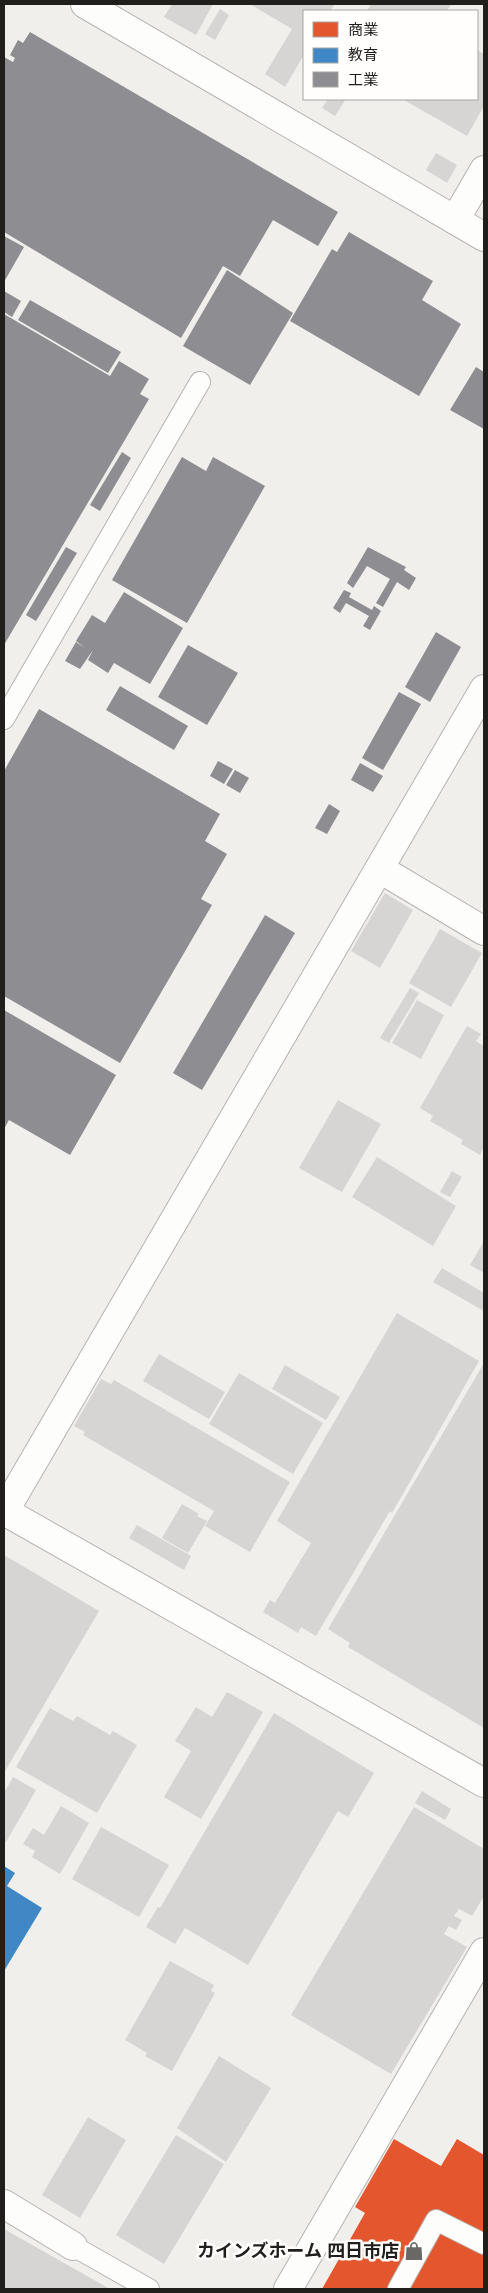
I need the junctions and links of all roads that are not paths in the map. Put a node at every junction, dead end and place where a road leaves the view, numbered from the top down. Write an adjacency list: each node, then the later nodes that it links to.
1 (85, 4): 3 (street)
2 (484, 170): 3 (street)
3 (454, 220): 4 (street)
4 (484, 237)
5 (200, 382): 7 (lane)
6 (484, 689): 8 (street)
7 (4, 720)
8 (380, 869): 9 (street); 10 (street)
9 (484, 931)
10 (4, 1511): 11 (street)
11 (484, 1783)
12 (484, 1952): 17 (street)
13 (4, 2204): 15 (street)
14 (484, 2244): 18 (lane)
15 (73, 2246): 16 (lane)
16 (149, 2289)
17 (288, 2289)
18 (398, 2289)

